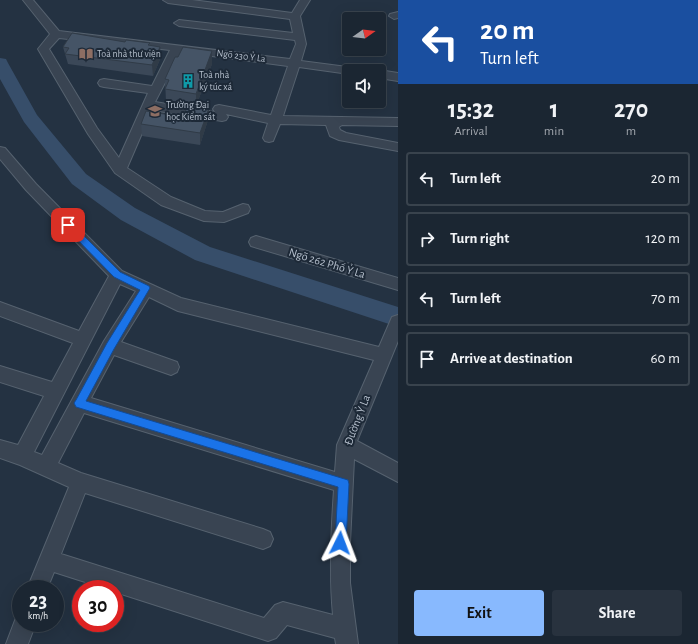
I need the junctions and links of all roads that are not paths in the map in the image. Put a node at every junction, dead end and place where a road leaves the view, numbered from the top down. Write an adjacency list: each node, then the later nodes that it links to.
1 (28, 0): 7 (street)
2 (168, 0): 5 (street)
3 (254, 0): 5 (street)
4 (305, 0): 5 (street)
5 (295, 16): 8 (street)
6 (179, 23): 8 (street)
7 (56, 34): 9 (street, Ngõ 230 Ỷ La); 23 (street)
8 (300, 37): 10 (street)
9 (177, 48): 10 (street, Ngõ 230 Ỷ La); 15 (street)
10 (295, 63): 11 (street, Ngõ 230 Ỷ La); 17 (street)
11 (342, 69)
12 (386, 75): 13 (street)
13 (398, 77)
14 (104, 83): 15 (street)
15 (155, 90): 16 (street)
16 (148, 106): 17 (street); 23 (street)
17 (274, 120): 18 (street); 20 (street)
18 (338, 122): 19 (street); 21 (street)
19 (398, 122)
20 (269, 138)
21 (398, 147)
22 (0, 151): 26 (street)
23 (120, 170): 24 (street)
24 (243, 209)
25 (256, 242): 27 (street, Ngõ 262 Phố Ỷ La)
26 (117, 275): 28 (street); 31 (street)
27 (398, 284)
28 (146, 288): 32 (street); 33 (street)
29 (0, 309): 31 (street)
30 (395, 330): 33 (street, Đường Ỷ La)
31 (83, 340): 36 (street)
32 (110, 346): 34 (street); 37 (street)
33 (383, 355): 38 (street, Đường Ỷ La)
34 (171, 367)
35 (0, 374): 36 (street)
36 (55, 392): 40 (street)
37 (79, 403): 41 (street); 44 (street)
38 (346, 445): 42 (street); 44 (street, Đường Ỷ La)
39 (0, 449): 40 (street)
40 (22, 456): 41 (street)
41 (46, 466): 43 (street)
42 (398, 473)
43 (80, 482): 45 (street); 46 (street)
44 (344, 484): 49 (street, Đường Ỷ La)
45 (263, 539)
46 (48, 560): 47 (street); 49 (street)
47 (41, 580)
48 (21, 632): 50 (street)
49 (346, 637)
50 (16, 644)

